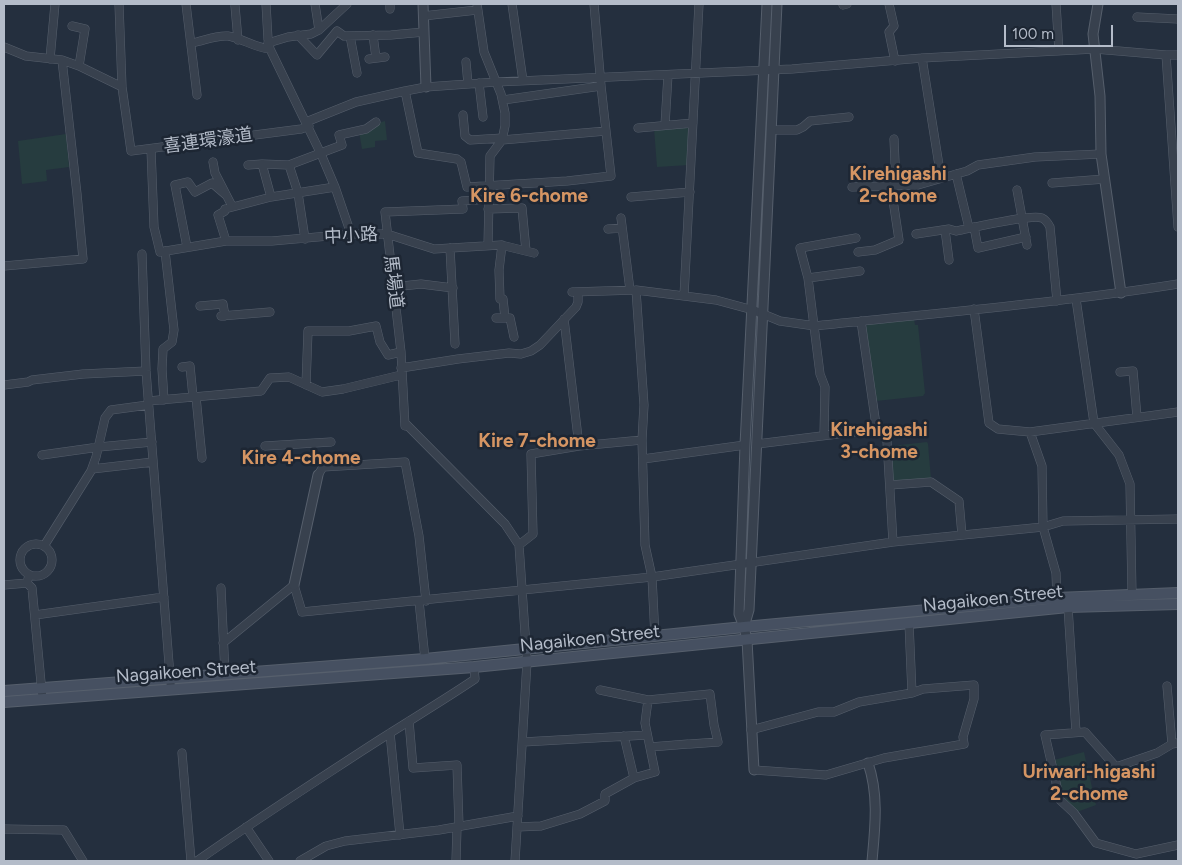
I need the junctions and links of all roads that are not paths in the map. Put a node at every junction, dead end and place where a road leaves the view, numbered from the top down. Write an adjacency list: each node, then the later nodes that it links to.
1 (55, 4): 37 (street)
2 (120, 4): 51 (street)
3 (186, 4): 28 (street)
4 (266, 4): 29 (street)
5 (315, 4): 22 (street)
6 (347, 4): 22 (street)
7 (423, 4): 18 (street)
8 (512, 4): 47 (street)
9 (594, 4): 48 (street)
10 (699, 4): 44 (street)
11 (767, 4): 42 (street)
12 (777, 4): 42 (street)
13 (890, 4): 39 (street)
14 (1056, 4): 32 (street)
15 (1098, 4): 31 (street)
16 (235, 6): 27 (street)
17 (477, 7): 18 (street); 46 (street)
18 (423, 16): 23 (street)
19 (1137, 17): 20 (street)
20 (1178, 19)
21 (72, 26): 41 (street)
22 (318, 30): 24 (street)
23 (424, 32): 25 (street); 52 (street)
24 (298, 35): 26 (street); 29 (street)
25 (373, 35): 26 (street); 35 (street)
26 (350, 36): 43 (street)
27 (238, 40): 28 (street); 29 (street)
28 (192, 43): 54 (street)
29 (269, 46): 61 (street)
30 (4, 47): 37 (street)
31 (1095, 49): 32 (street); 33 (street); 70 (street)
32 (1059, 51): 36 (street)
33 (1166, 55): 34 (street); 94 (street)
34 (1178, 55)
35 (385, 57)
36 (922, 58): 39 (street); 76 (street)
37 (50, 59): 38 (street)
38 (62, 60): 41 (street); 115 (street)
39 (895, 61): 42 (street)
40 (466, 62): 50 (street)
41 (79, 66): 51 (street)
42 (769, 70): 44 (street); 64 (street); 128 (street)
43 (357, 73)
44 (696, 73): 45 (street); 60 (street)
45 (668, 75): 48 (street); 62 (street)
46 (496, 82): 47 (street, 喜連環濠道); 49 (street, 喜連環濠道); 55 (street)
47 (523, 82): 48 (street, 喜連環濠道)
48 (600, 82): 55 (street); 65 (street)
49 (479, 83): 50 (street, 喜連環濠道); 57 (street)
50 (468, 84): 52 (street, 喜連環濠道)
51 (122, 87): 68 (street)
52 (426, 87): 53 (street, 喜連環濠道)
53 (405, 91): 61 (street, 喜連環濠道); 80 (street)
54 (197, 95)
55 (503, 100): 66 (street)
56 (463, 115): 66 (street)
57 (484, 117)
58 (849, 117): 64 (street)
59 (376, 122): 69 (street)
60 (693, 123): 62 (street); 84 (street)
61 (308, 124): 68 (street, 喜連環濠道); 69 (street)
62 (665, 126): 63 (street)
63 (638, 128)
64 (771, 130): 130 (street)
65 (606, 131): 66 (street); 80 (street)
66 (503, 139): 80 (street)
67 (894, 140): 82 (street)
68 (151, 149): 110 (street, 喜連環濠道)
69 (321, 154): 73 (street); 79 (street)
70 (1101, 154): 75 (street); 77 (street)
71 (214, 162): 86 (street)
72 (262, 164): 73 (street); 74 (street); 87 (street)
73 (289, 165): 85 (street)
74 (248, 166)
75 (956, 174): 76 (street); 96 (street)
76 (941, 178): 82 (street)
77 (1105, 179): 78 (street); 122 (street)
78 (1052, 183)
79 (335, 187): 85 (street); 99 (street)
80 (488, 187): 89 (street)
81 (852, 187): 82 (street)
82 (893, 187): 111 (street)
83 (1017, 190): 93 (street)
84 (690, 192): 88 (street); 123 (street)
85 (298, 193): 87 (street); 102 (street)
86 (226, 194): 90 (street); 107 (street)
87 (271, 197): 90 (street)
88 (631, 197)
89 (488, 199): 91 (street); 100 (street, 馬場道)
90 (232, 206): 104 (street)
91 (488, 209): 105 (street); 109 (street)
92 (621, 218): 95 (street)
93 (1022, 219): 96 (street); 96 (street); 125 (street)
94 (1178, 227)
95 (622, 228): 97 (street); 121 (street)
96 (972, 228): 98 (street)
97 (608, 229)
98 (945, 230): 101 (street); 114 (street)
99 (351, 234): 100 (street, 中小路); 102 (street, 中小路)
100 (387, 234): 108 (street, 中小路); 119 (street, 馬場道)
101 (916, 234)
102 (305, 238): 104 (street, 中小路)
103 (856, 238): 117 (street)
104 (226, 241): 107 (street, 中小路)
105 (488, 245): 106 (street, 中小路); 108 (street, 中小路)
106 (502, 245): 109 (street, 中小路); 134 (street)
107 (187, 247): 110 (street, 中小路)
108 (450, 248): 120 (street)
109 (526, 250): 112 (street, 中小路)
110 (163, 252): 144 (street, 喜連環濠道)
111 (858, 252)
112 (534, 253)
113 (142, 254): 138 (street)
114 (950, 260)
115 (4, 266)
116 (860, 270): 117 (street)
117 (808, 278): 133 (street)
118 (1178, 284): 122 (street)
119 (393, 287): 120 (street); 136 (street, 馬場道)
120 (453, 288): 135 (street)
121 (633, 290): 123 (street); 131 (street); 152 (street)
122 (1121, 293): 124 (street)
123 (684, 296): 128 (street)
124 (1076, 299): 125 (street); 148 (street)
125 (1056, 301): 127 (street)
126 (200, 306): 129 (street)
127 (974, 309): 132 (street); 150 (street)
128 (752, 310): 130 (street); 156 (street)
129 (270, 312)
130 (762, 314): 133 (street); 155 (street)
131 (564, 319): 139 (street); 158 (street)
132 (861, 321): 133 (street); 149 (street)
133 (815, 326): 151 (street)
134 (514, 338)
135 (455, 344)
136 (401, 352): 139 (street, 馬場道); 142 (street)
137 (182, 367): 143 (street)
138 (146, 371): 141 (street); 145 (street)
139 (401, 372): 142 (street); 172 (street, 馬場道)
140 (1120, 372): 147 (street)
141 (4, 385)
142 (306, 385): 143 (street)
143 (195, 397): 144 (street); 161 (street)
144 (164, 400): 145 (street)
145 (148, 403): 153 (street); 159 (street)
146 (1178, 412): 147 (street)
147 (1137, 417): 148 (street)
148 (1094, 423): 150 (street); 168 (street)
149 (878, 429): 151 (street); 166 (street)
150 (1030, 432): 169 (street)
151 (824, 435): 155 (street)
152 (642, 440): 158 (street); 162 (street)
153 (152, 442): 159 (street); 163 (street)
154 (331, 442): 157 (street)
155 (757, 444): 174 (street)
156 (745, 445): 162 (street); 175 (street)
157 (265, 446)
158 (579, 446): 172 (street)
159 (99, 447): 160 (street); 164 (street)
160 (42, 455)
161 (202, 458)
162 (643, 459): 176 (street)
163 (153, 462): 164 (street); 184 (street)
164 (92, 469): 173 (street)
165 (318, 475): 179 (street); 186 (street)
166 (890, 485): 170 (street); 171 (street)
167 (1178, 518): 168 (street)
168 (1130, 520): 169 (street); 183 (street)
169 (1043, 527): 170 (street); 185 (street)
170 (962, 535): 171 (street)
171 (893, 542): 174 (street)
172 (519, 545): 181 (street)
173 (44, 546): 177 (street); 177 (street)
174 (751, 563): 175 (street); 191 (street)
175 (740, 565): 176 (street); 191 (street)
176 (652, 577): 181 (street); 192 (street)
177 (28, 579): 178 (street); 189 (street)
178 (4, 585)
179 (294, 585): 186 (street); 194 (street)
180 (221, 588): 194 (street)
181 (521, 591): 186 (street); 195 (street)
182 (1178, 592): 183 (main road, Nagaikoen Street)
183 (1132, 594): 185 (main road, Nagaikoen Street)
184 (164, 597): 189 (street); 200 (street)
185 (1057, 598): 191 (main road, Nagaikoen Street)
186 (423, 601): 196 (street)
187 (1178, 604): 188 (main road, Nagaikoen Street)
188 (1068, 607): 190 (main road, Nagaikoen Street); 212 (street)
189 (35, 615): 202 (street)
190 (909, 623): 193 (main road, Nagaikoen Street); 206 (street)
191 (744, 627): 192 (main road, Nagaikoen Street); 193 (street)
192 (656, 637): 195 (main road, Nagaikoen Street)
193 (746, 640): 197 (main road, Nagaikoen Street); 211 (street)
194 (223, 644): 199 (street)
195 (527, 650): 196 (main road, Nagaikoen Street); 197 (street)
196 (425, 659): 199 (main road, Nagaikoen Street)
197 (527, 662): 198 (main road, Nagaikoen Street); 216 (street)
198 (474, 667): 203 (main road, Nagaikoen Street); 210 (street)
199 (225, 674): 200 (main road, Nagaikoen Street)
200 (170, 678): 202 (main road, Nagaikoen Street); 203 (street)
201 (1167, 686): 217 (street)
202 (41, 688): 205 (main road, Nagaikoen Street); 207 (street)
203 (171, 688): 207 (main road, Nagaikoen Street)
204 (600, 690): 208 (street)
205 (4, 691)
206 (912, 693): 211 (street); 220 (street)
207 (42, 699): 209 (main road, Nagaikoen Street)
208 (648, 700): 214 (street); 218 (street)
209 (4, 702)
210 (409, 721): 213 (street); 225 (street)
211 (751, 730): 221 (street)
212 (1076, 732): 217 (street); 230 (street)
213 (390, 734): 224 (street); 228 (street)
214 (647, 734): 215 (street); 218 (street)
215 (624, 736): 216 (street); 222 (street)
216 (523, 742): 223 (street)
217 (1175, 743)
218 (650, 747): 222 (street)
219 (182, 753): 232 (street)
220 (868, 763): 221 (street); 238 (street)
221 (754, 770)
222 (634, 778): 226 (street)
223 (518, 816): 225 (street); 226 (street)
224 (246, 827): 233 (street); 234 (street)
225 (458, 827): 228 (street); 236 (street)
226 (517, 827): 237 (street)
227 (4, 830): 231 (street)
228 (400, 835): 235 (street)
229 (1178, 845): 230 (street)
230 (1135, 858)
231 (83, 861)
232 (191, 861)
233 (197, 861)
234 (268, 861)
235 (300, 861)
236 (456, 861)
237 (515, 861)
238 (872, 861)

